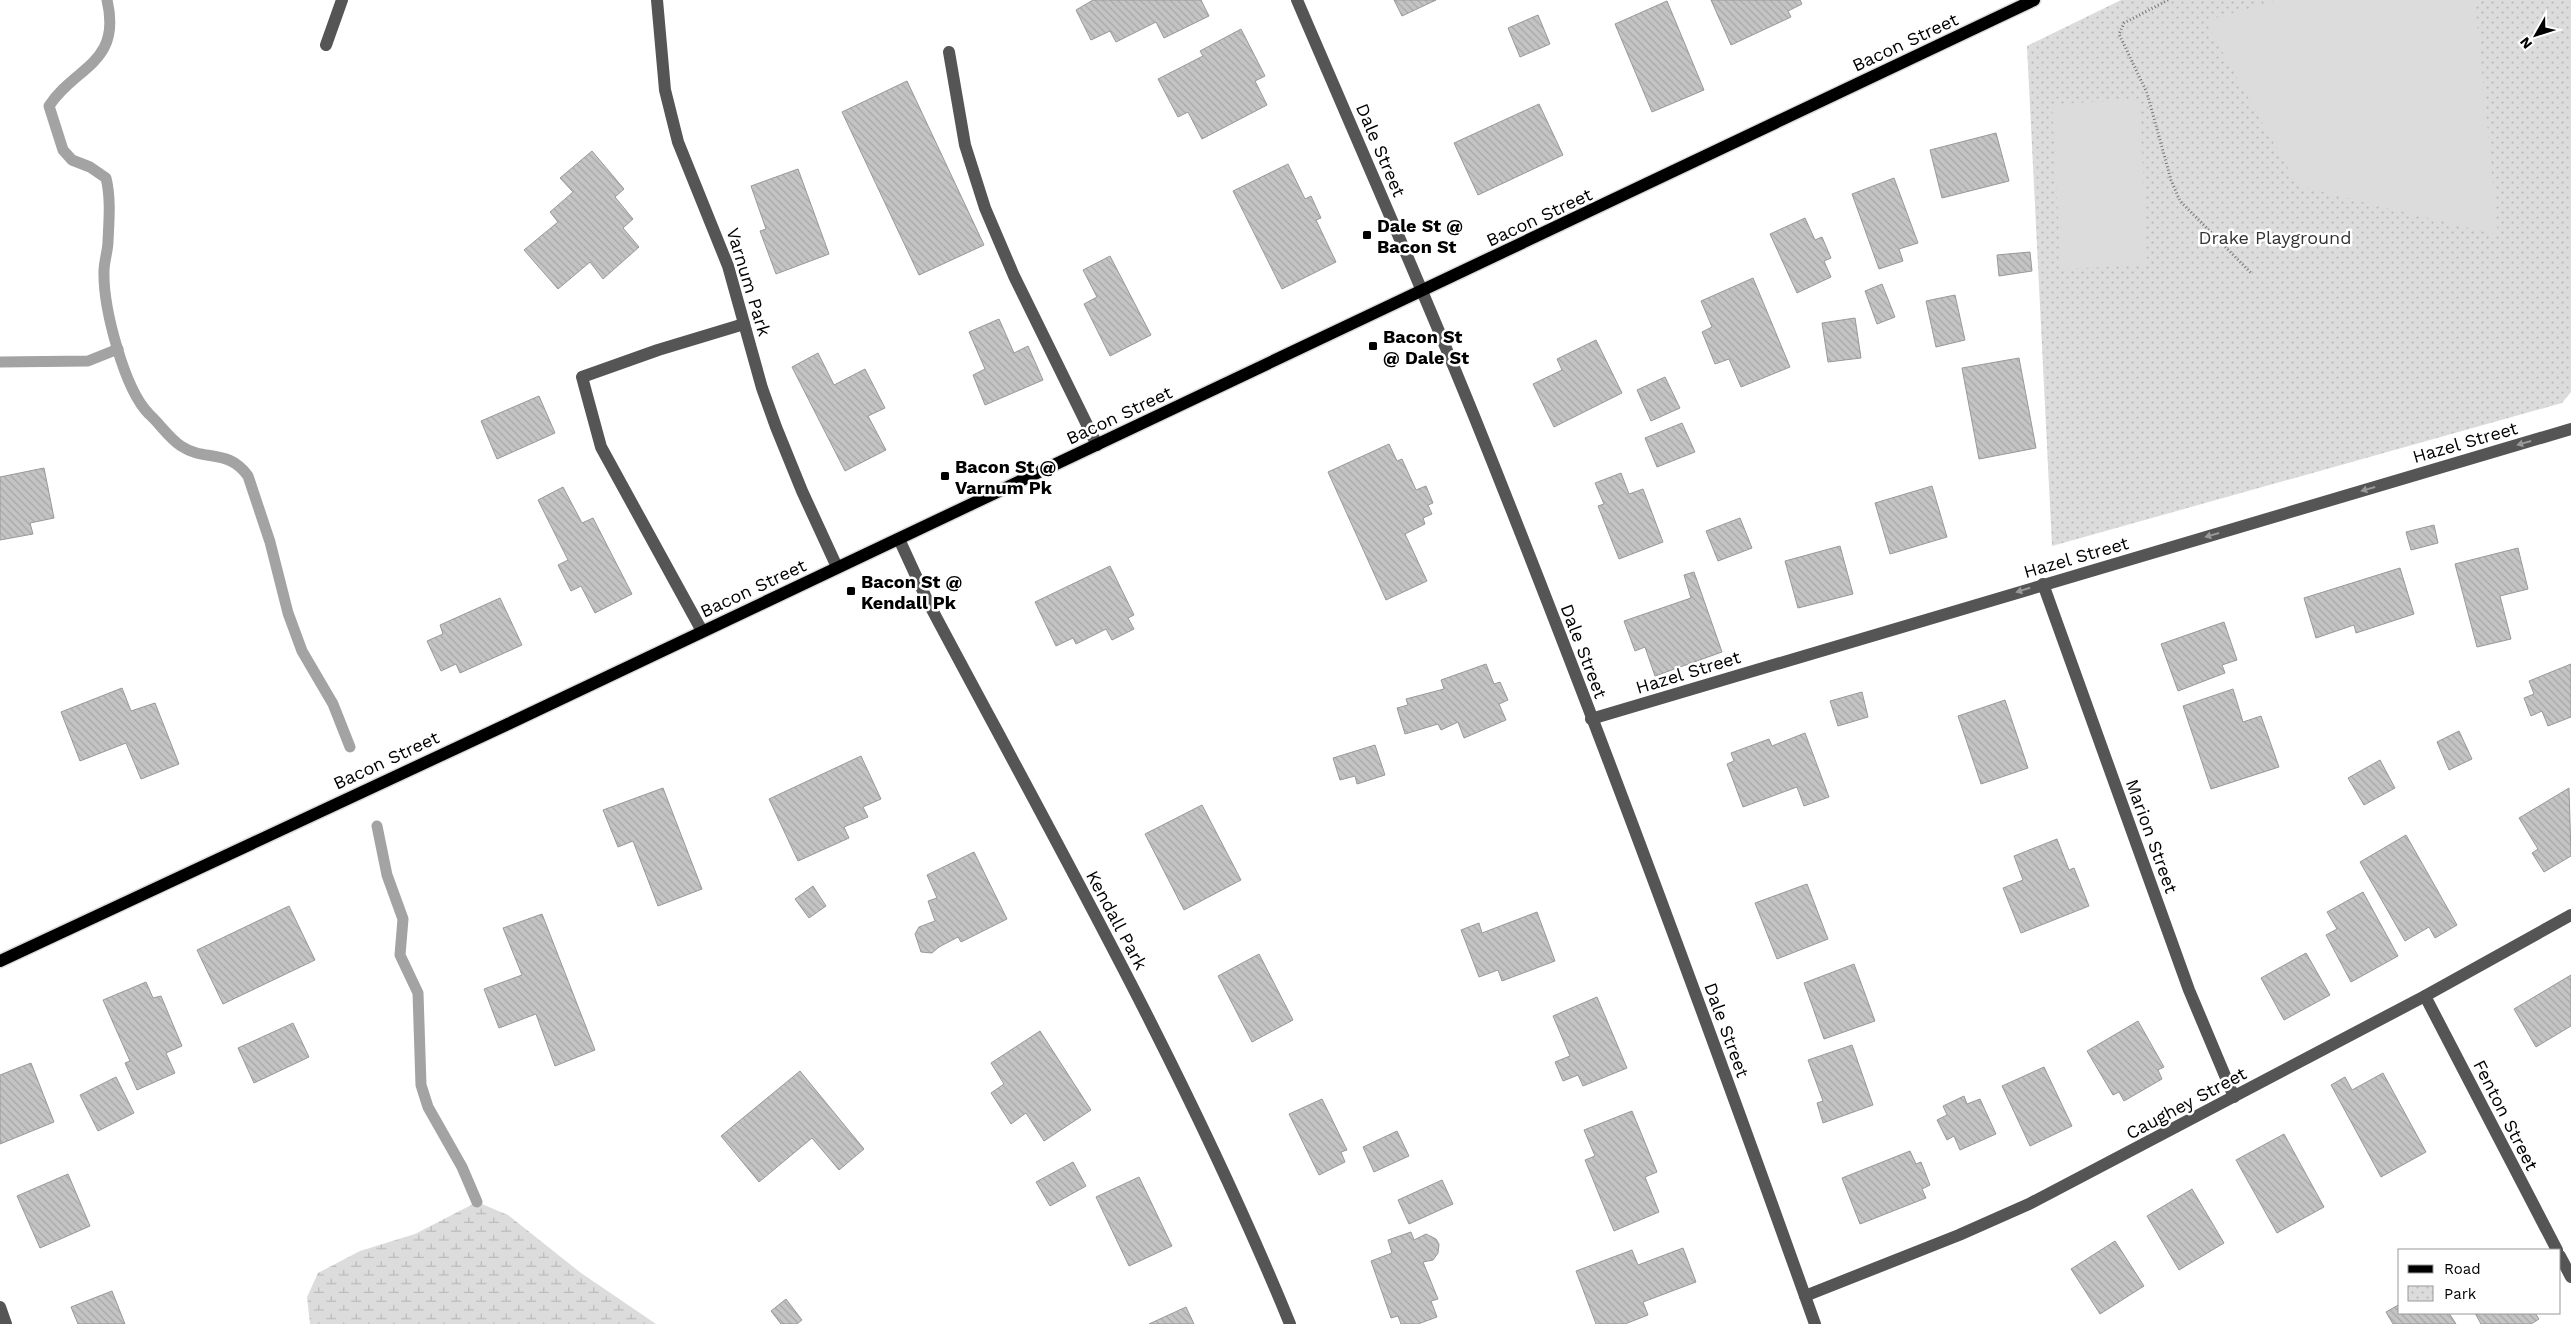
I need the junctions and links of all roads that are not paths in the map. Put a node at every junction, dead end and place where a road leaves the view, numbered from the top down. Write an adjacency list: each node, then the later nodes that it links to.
1 (342, 0): 5 (street)
2 (658, 0): 8 (street, Varnum Park)
3 (1297, 0): 7 (street, Dale Street)
4 (2034, 0): 7 (main road, Bacon Street)
5 (326, 45)
6 (949, 52): 10 (street)
7 (1422, 292): 10 (main road, Bacon Street); 15 (street, Dale Street)
8 (744, 324): 12 (street, Varnum Park); 14 (street)
9 (2571, 429): 13 (street, Hazel Street, one-way to 13)
10 (1097, 445): 11 (main road, Bacon Street)
11 (899, 539): 12 (main road, Bacon Street); 26 (street, Kendall Park)
12 (838, 567): 14 (main road, Bacon Street)
13 (2043, 584): 15 (street, Hazel Street, one-way to 15); 19 (street, Marion Street)
14 (702, 631): 17 (main road, Bacon Street)
15 (1591, 719): 23 (street, Dale Street)
16 (2571, 915): 18 (street, Caughey Street)
17 (0, 961)
18 (2425, 996): 19 (street, Caughey Street); 20 (street, Fenton Street)
19 (2234, 1097): 23 (street, Caughey Street)
20 (2556, 1249)
21 (2561, 1258): 22 (street)
22 (2571, 1277)
23 (1805, 1296): 27 (street, Dale Street)
24 (0, 1307): 25 (street)
25 (6, 1324)
26 (1290, 1324)
27 (1815, 1324)

